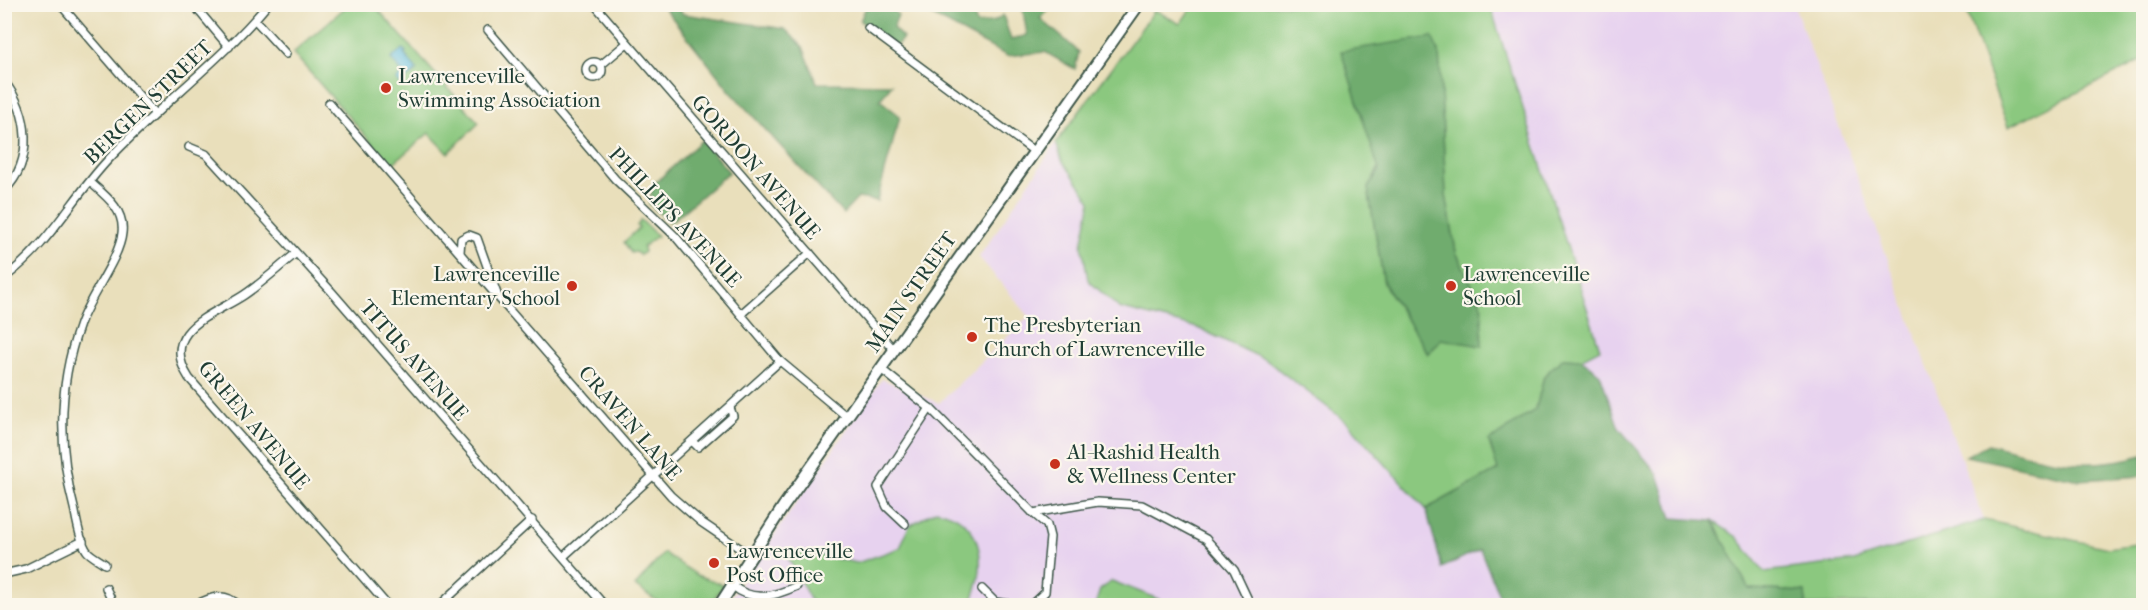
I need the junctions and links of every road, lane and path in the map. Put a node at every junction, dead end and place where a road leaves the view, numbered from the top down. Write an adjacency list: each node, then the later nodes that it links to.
1 (60, 4): 15 (street)
2 (193, 4): 10 (street)
3 (268, 4): 6 (street, BERGEN STREET)
4 (594, 4): 9 (street, GORDON AVENUE)
5 (1139, 4): 17 (highway, MAIN STREET)
6 (255, 20): 10 (street, BERGEN STREET); 11 (street)
7 (868, 28): 17 (street)
8 (488, 30): 25 (street, PHILLIPS AVENUE)
9 (627, 43): 12 (street); 21 (street, GORDON AVENUE)
10 (229, 47): 15 (street, BERGEN STREET)
11 (286, 54)
12 (601, 65)
13 (4, 81): 19 (street)
14 (328, 103): 20 (street, CRAVEN LANE)
15 (155, 114): 18 (street, BERGEN STREET)
16 (189, 147): 22 (street, TITUS AVENUE)
17 (1035, 152): 26 (highway, MAIN STREET)
18 (90, 182): 23 (street, BERGEN STREET); 35 (street)
19 (4, 191)
20 (459, 252): 24 (street, CRAVEN LANE); 24 (street, CRAVEN LANE)
21 (810, 253): 25 (street); 26 (street, GORDON AVENUE)
22 (295, 254): 33 (street, TITUS AVENUE); 47 (street, GREEN AVENUE)
23 (4, 278)
24 (498, 296): 31 (street, CRAVEN LANE)
25 (741, 314): 27 (street, PHILLIPS AVENUE)
26 (894, 350): 28 (highway, MAIN STREET)
27 (780, 361): 30 (street, PHILLIPS AVENUE); 31 (street)
28 (881, 369): 29 (street); 30 (highway, MAIN STREET)
29 (930, 408): 32 (street); 34 (street)
30 (847, 417): 36 (highway, MAIN STREET)
31 (654, 476): 36 (street, CRAVEN LANE); 37 (street)
32 (1033, 513): 52 (street); 53 (street)
33 (532, 520): 37 (street, TITUS AVENUE); 48 (street)
34 (905, 524)
35 (83, 541): 38 (street); 39 (street)
36 (751, 556): 40 (highway, MAIN STREET)
37 (563, 557): 49 (street, TITUS AVENUE)
38 (105, 564)
39 (4, 574)
40 (733, 586): 41 (street); 50 (highway, MAIN STREET)
41 (796, 586)
42 (106, 588): 44 (street)
43 (982, 589): 51 (street)
44 (114, 606)
45 (193, 606): 46 (street)
46 (239, 606)
47 (388, 606)
48 (439, 606)
49 (605, 606)
50 (719, 606)
51 (1025, 606)
52 (1030, 606)
53 (1251, 606)

